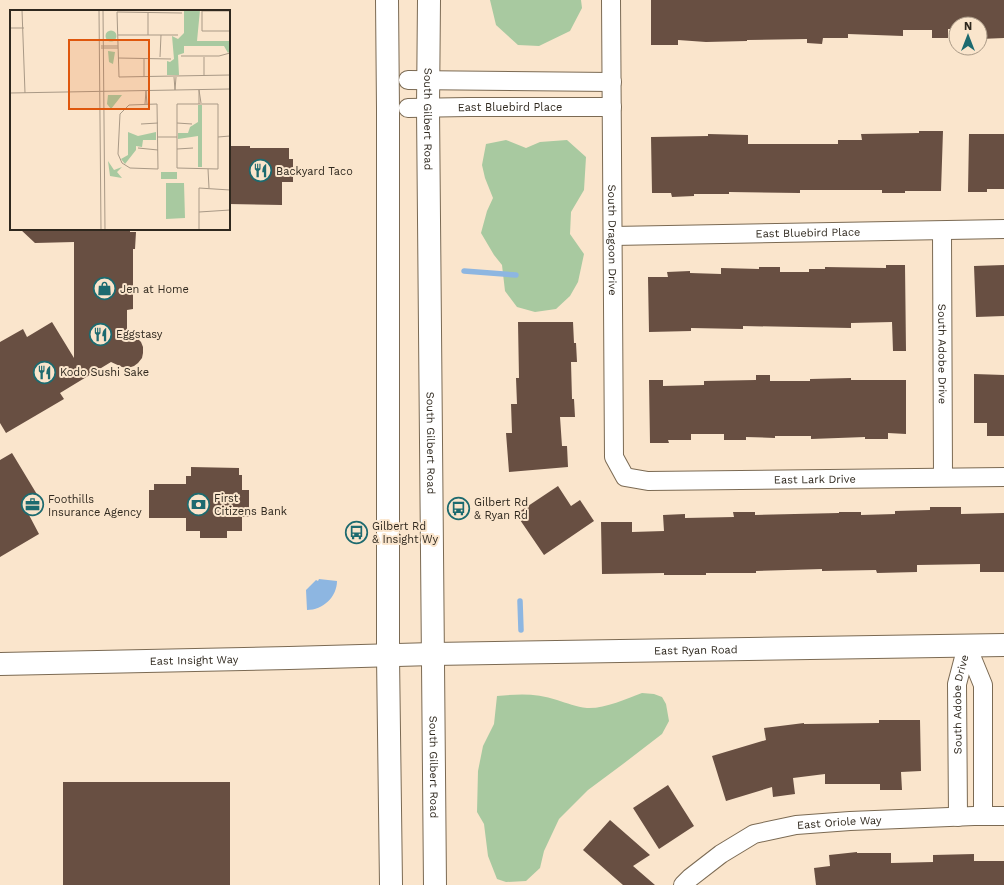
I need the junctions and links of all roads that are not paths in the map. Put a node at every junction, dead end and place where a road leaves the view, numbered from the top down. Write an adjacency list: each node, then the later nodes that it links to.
1 (387, 0): 17 (main road)
2 (429, 0): 4 (main road, South Gilbert Road)
3 (612, 0): 5 (street, South Dragoon Drive)
4 (419, 80): 5 (street); 7 (main road, South Gilbert Road)
5 (612, 82): 6 (street, South Dragoon Drive)
6 (612, 107): 7 (street, East Bluebird Place); 10 (street, South Dragoon Drive)
7 (418, 108): 16 (main road, South Gilbert Road)
8 (1004, 229): 9 (street, East Bluebird Place)
9 (942, 231): 10 (street, East Bluebird Place); 13 (street, South Adobe Drive)
10 (613, 236): 12 (street, South Dragoon Drive)
11 (1004, 476): 13 (street, East Lark Drive)
12 (625, 477): 13 (street, East Lark Drive)
13 (943, 477)
14 (1004, 645): 15 (main road, East Ryan Road)
15 (967, 646): 16 (main road, East Ryan Road); 19 (street, South Adobe Drive); 21 (street, South Adobe Drive)
16 (433, 654): 17 (main road, East Ryan Road); 24 (main road, South Gilbert Road)
17 (388, 656): 18 (main road, East Insight Way); 23 (main road)
18 (0, 664)
19 (983, 816): 20 (street, East Oriole Way); 21 (street, East Oriole Way)
20 (1004, 816)
21 (958, 817): 22 (street, East Oriole Way)
22 (686, 882)
23 (391, 885)
24 (435, 885)

